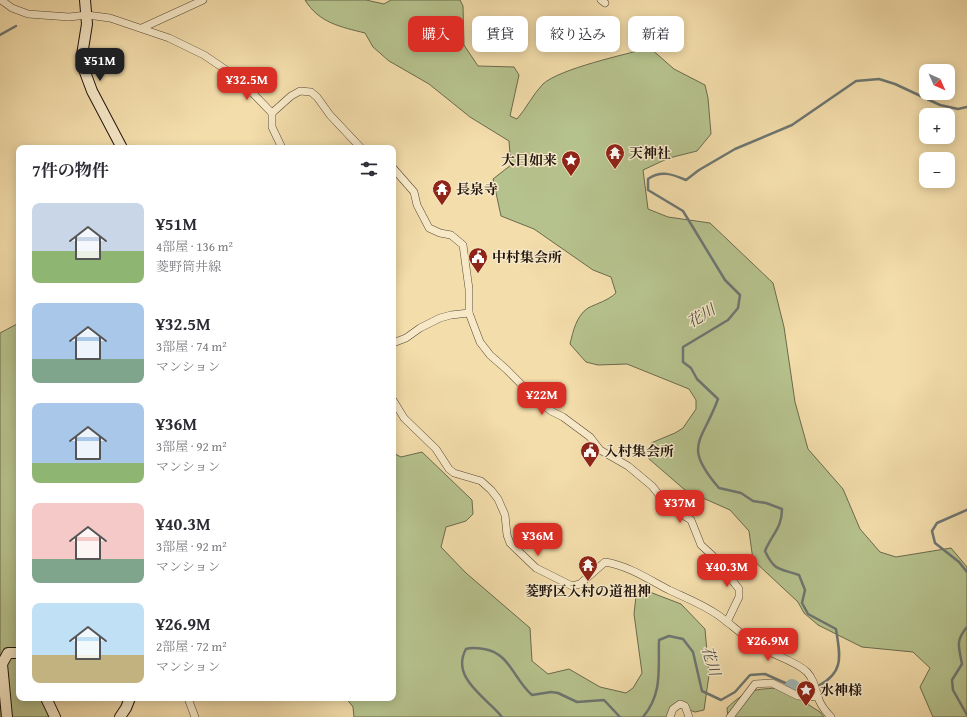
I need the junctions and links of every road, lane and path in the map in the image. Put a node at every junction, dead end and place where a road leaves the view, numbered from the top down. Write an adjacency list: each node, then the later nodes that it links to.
1 (1, 0): 4 (street)
2 (85, 0): 4 (main road)
3 (203, 0): 5 (street)
4 (87, 15): 5 (street); 7 (main road)
5 (142, 28): 6 (street)
6 (272, 113): 8 (street); 9 (street)
7 (120, 145)
8 (281, 145)
9 (358, 145)
10 (396, 171): 11 (street)
11 (469, 313): 12 (street); 14 (street)
12 (396, 342)
13 (396, 405): 14 (street)
14 (727, 622): 16 (street)
15 (16, 653): 20 (main road)
16 (818, 697): 26 (street); 27 (street)
17 (47, 701): 21 (main road)
18 (129, 701): 22 (main road)
19 (189, 701): 23 (street)
20 (7, 717)
21 (55, 717)
22 (120, 717)
23 (195, 717)
24 (670, 717): 25 (street)
25 (688, 717)
26 (730, 717)
27 (831, 717)

